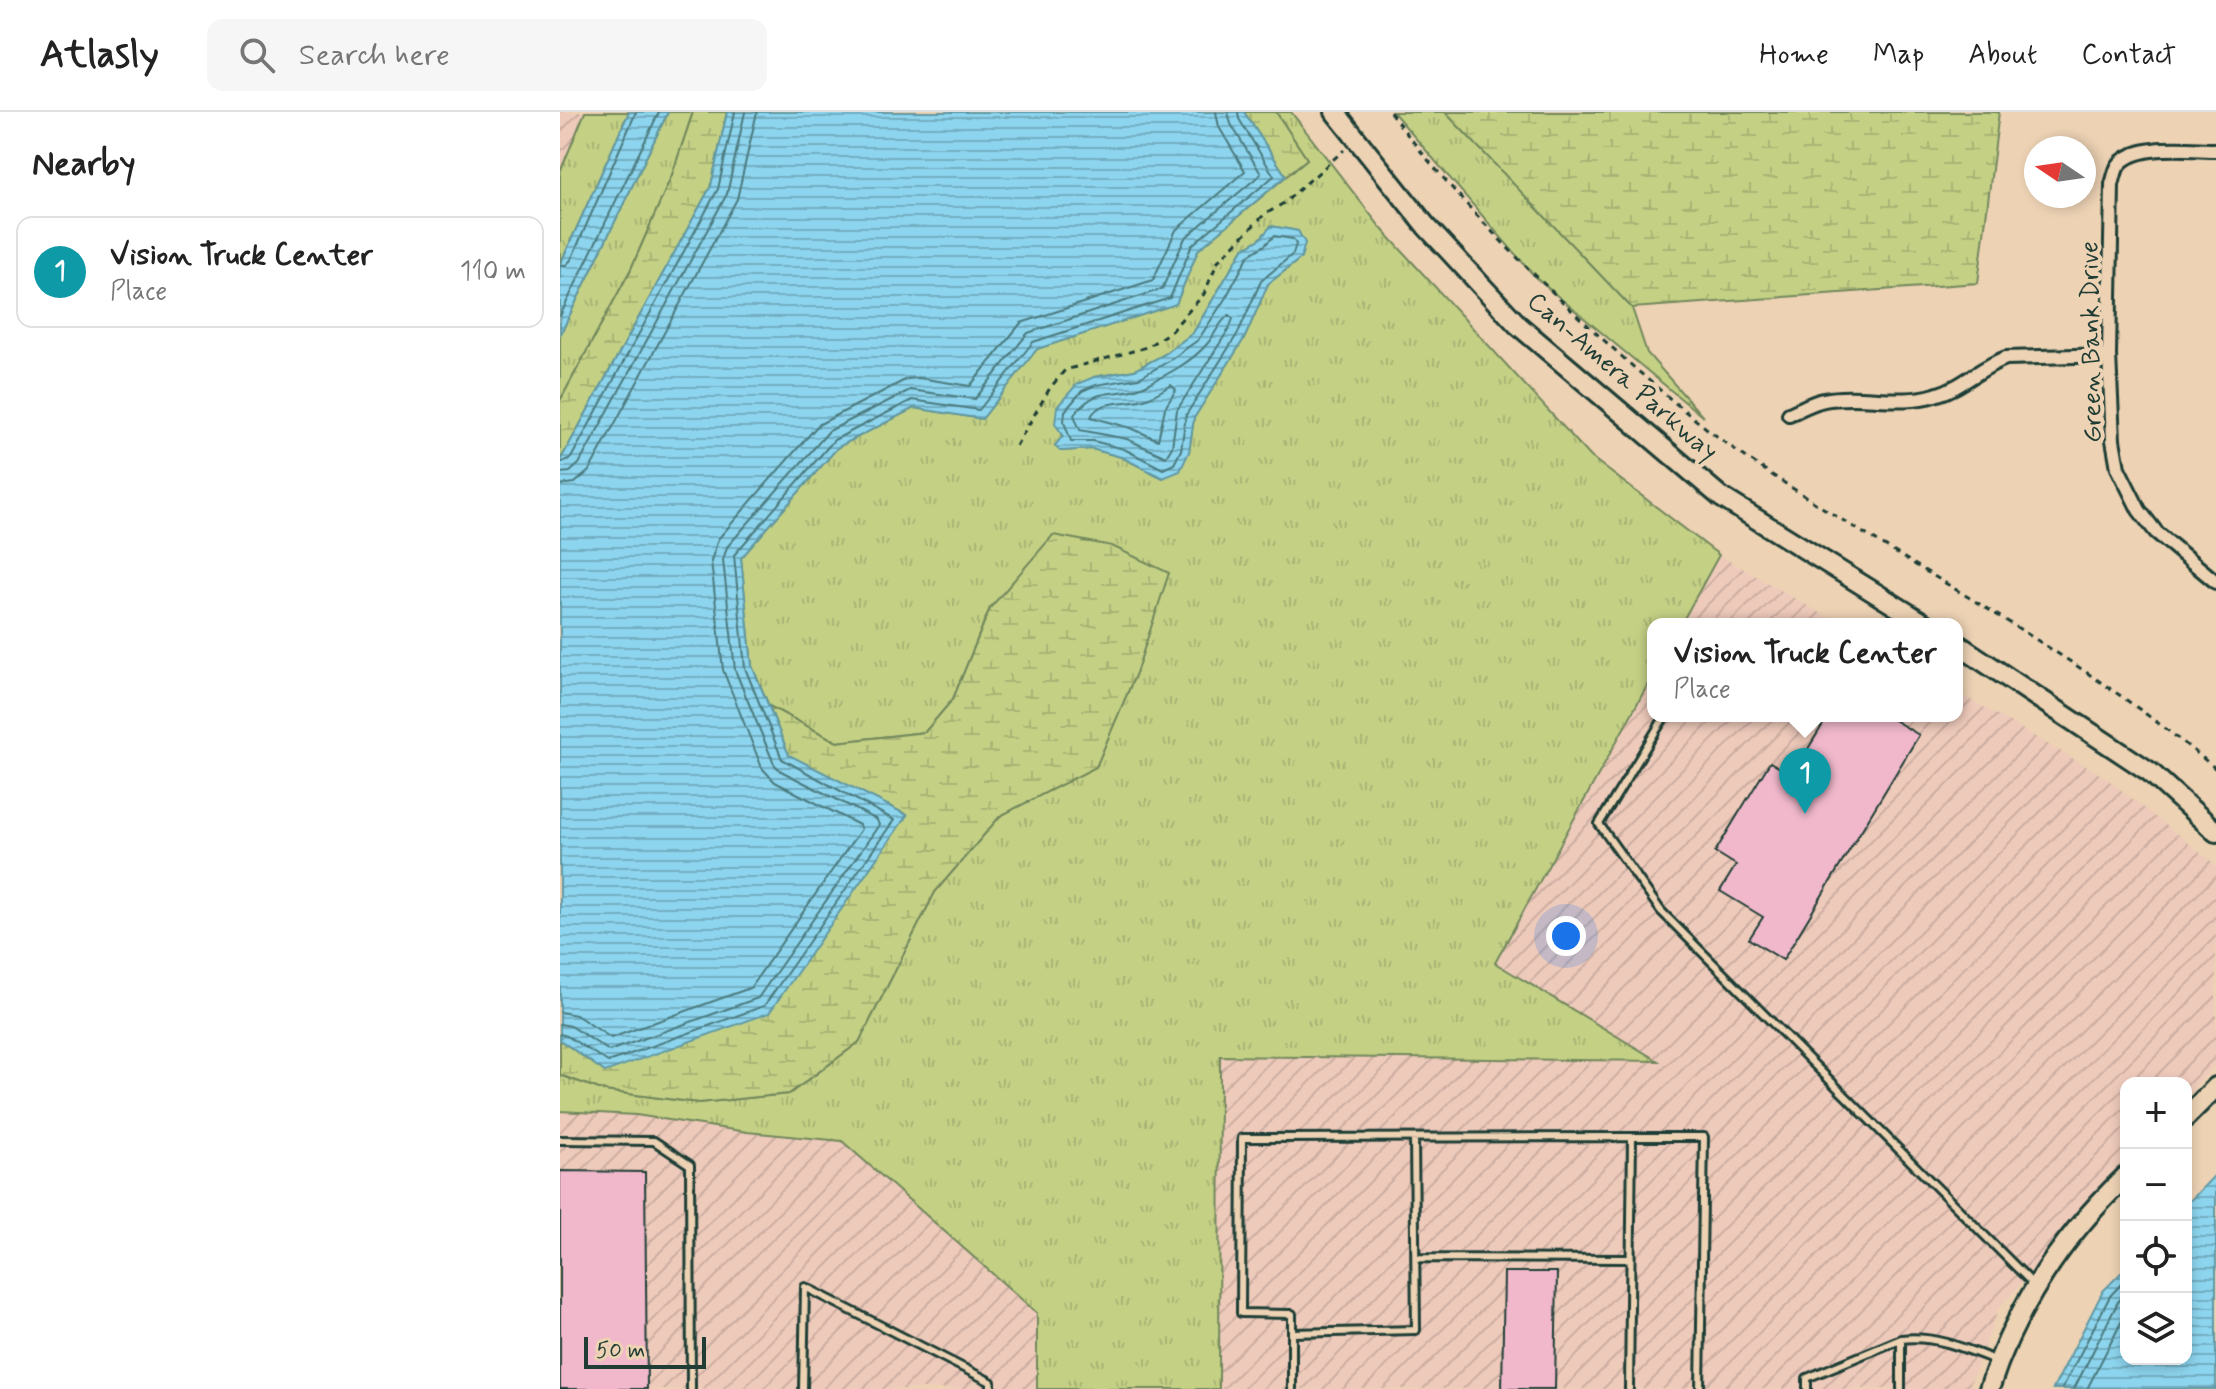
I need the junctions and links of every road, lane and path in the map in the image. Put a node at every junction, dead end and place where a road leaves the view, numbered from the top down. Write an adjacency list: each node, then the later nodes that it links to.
1 (1335, 112): 3 (main road, Can-Amera Parkway)
2 (1390, 112): 12 (path)
3 (1356, 140): 7 (path); 9 (main road, Can-Amera Parkway)
4 (2216, 150): 5 (street, Green Bank Drive)
5 (2109, 355): 6 (street); 8 (street, Green Bank Drive)
6 (1789, 414)
7 (1016, 446)
8 (2216, 582)
9 (1915, 618)
10 (1963, 648): 13 (main road)
11 (1661, 722): 22 (lane)
12 (2216, 769)
13 (2216, 832)
14 (2216, 1087): 15 (main road)
15 (2192, 1111)
16 (1632, 1137): 17 (lane); 21 (lane); 31 (lane)
17 (1414, 1138): 20 (lane); 23 (lane)
18 (560, 1140): 26 (lane)
19 (2120, 1183): 22 (main road)
20 (1416, 1258): 21 (lane); 23 (lane)
21 (1630, 1259): 30 (lane)
22 (2035, 1286): 25 (main road)
23 (1292, 1333): 29 (lane)
24 (1901, 1339): 25 (lane); 32 (lane); 33 (lane)
25 (1998, 1361): 34 (main road)
26 (691, 1389)
27 (803, 1389): 28 (lane)
28 (991, 1389)
29 (1292, 1389)
30 (1629, 1389)
31 (1700, 1389)
32 (1807, 1389)
33 (1901, 1389)
34 (1989, 1389)

